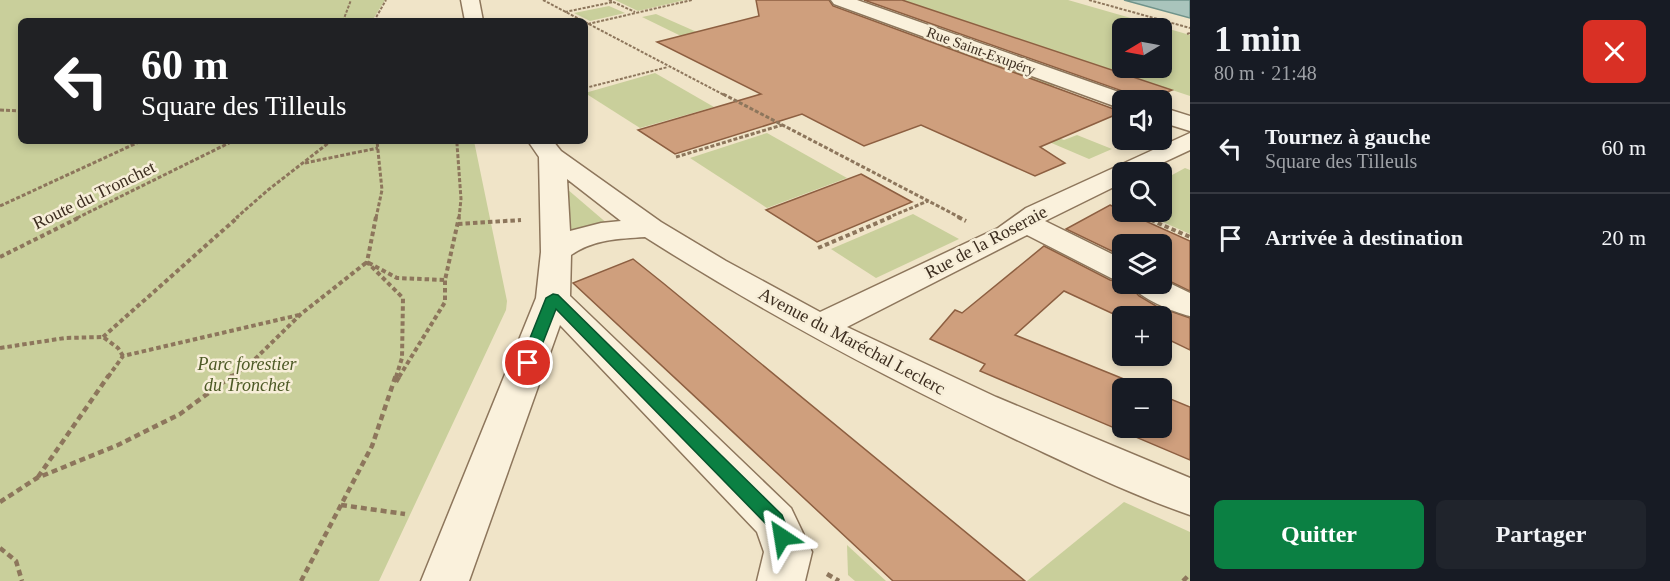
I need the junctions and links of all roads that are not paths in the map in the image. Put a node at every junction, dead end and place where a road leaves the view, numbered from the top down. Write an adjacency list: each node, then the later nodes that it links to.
1 (470, 0): 3 (street)
2 (840, 0): 4 (street, Rue Saint-Exupéry)
3 (473, 18)
4 (1112, 97)
5 (1172, 118): 6 (street)
6 (1190, 124)
7 (1190, 140): 9 (street, Rue de la Roseraie)
8 (546, 148): 12 (street, Avenue du Maréchal Leclerc); 13 (street)
9 (1145, 162)
10 (1112, 178): 11 (street, Rue de la Roseraie)
11 (1025, 222): 14 (street); 18 (street, Rue de la Roseraie)
12 (650, 228): 13 (street); 18 (street, Avenue du Maréchal Leclerc)
13 (556, 252): 16 (street)
14 (1112, 266)
15 (1166, 294): 17 (street)
16 (553, 298): 20 (street); 21 (street)
17 (1190, 306)
18 (818, 327): 19 (street, Avenue du Maréchal Leclerc)
19 (1190, 497)
20 (445, 581)
21 (781, 581)

